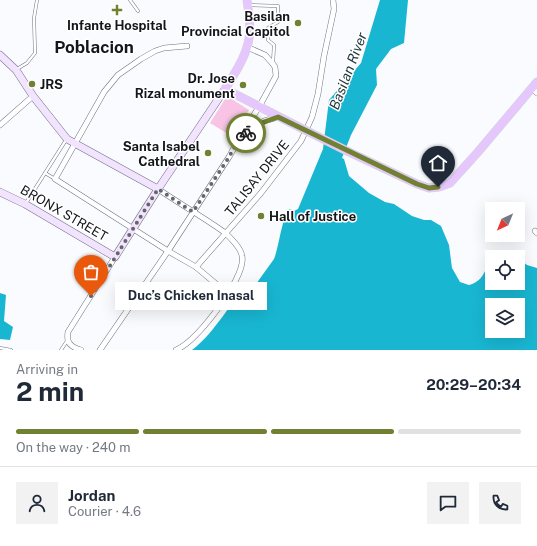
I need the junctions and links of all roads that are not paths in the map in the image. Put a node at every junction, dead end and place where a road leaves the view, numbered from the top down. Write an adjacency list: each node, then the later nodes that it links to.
1 (37, 0): 10 (lane)
2 (130, 0): 5 (lane)
3 (333, 0): 27 (street, TALISAY DRIVE)
4 (247, 2): 7 (main road); 9 (lane)
5 (138, 11)
6 (186, 46): 19 (street)
7 (247, 47): 9 (street); 12 (main road)
8 (0, 55): 10 (street)
9 (273, 64): 14 (street)
10 (16, 70): 13 (street)
11 (535, 88): 15 (main road, bridge)
12 (225, 89): 14 (main road); 22 (street)
13 (33, 96): 16 (street); 18 (street)
14 (259, 107): 15 (main road); 17 (street)
15 (278, 117): 17 (street)
16 (0, 125)
17 (240, 137): 25 (street)
18 (67, 139): 19 (street); 20 (lane)
19 (74, 143): 21 (street); 22 (street)
20 (45, 173): 21 (lane); 24 (lane)
21 (55, 179): 26 (street)
22 (158, 189): 25 (street); 26 (street)
23 (0, 192): 24 (street, BRONX STREET)
24 (25, 204): 29 (street, BRONX STREET)
25 (193, 212): 27 (street); 28 (street)
26 (133, 228): 28 (street); 29 (street)
27 (226, 233): 30 (street, TALISAY DRIVE); 31 (street)
28 (168, 251): 30 (street); 37 (street)
29 (115, 257): 32 (street)
30 (196, 267): 31 (street)
31 (228, 294): 38 (street)
32 (68, 341): 35 (lane); 36 (street)
33 (0, 348): 34 (lane)
34 (11, 350)
35 (61, 350)
36 (80, 350)
37 (100, 350)
38 (176, 350)

